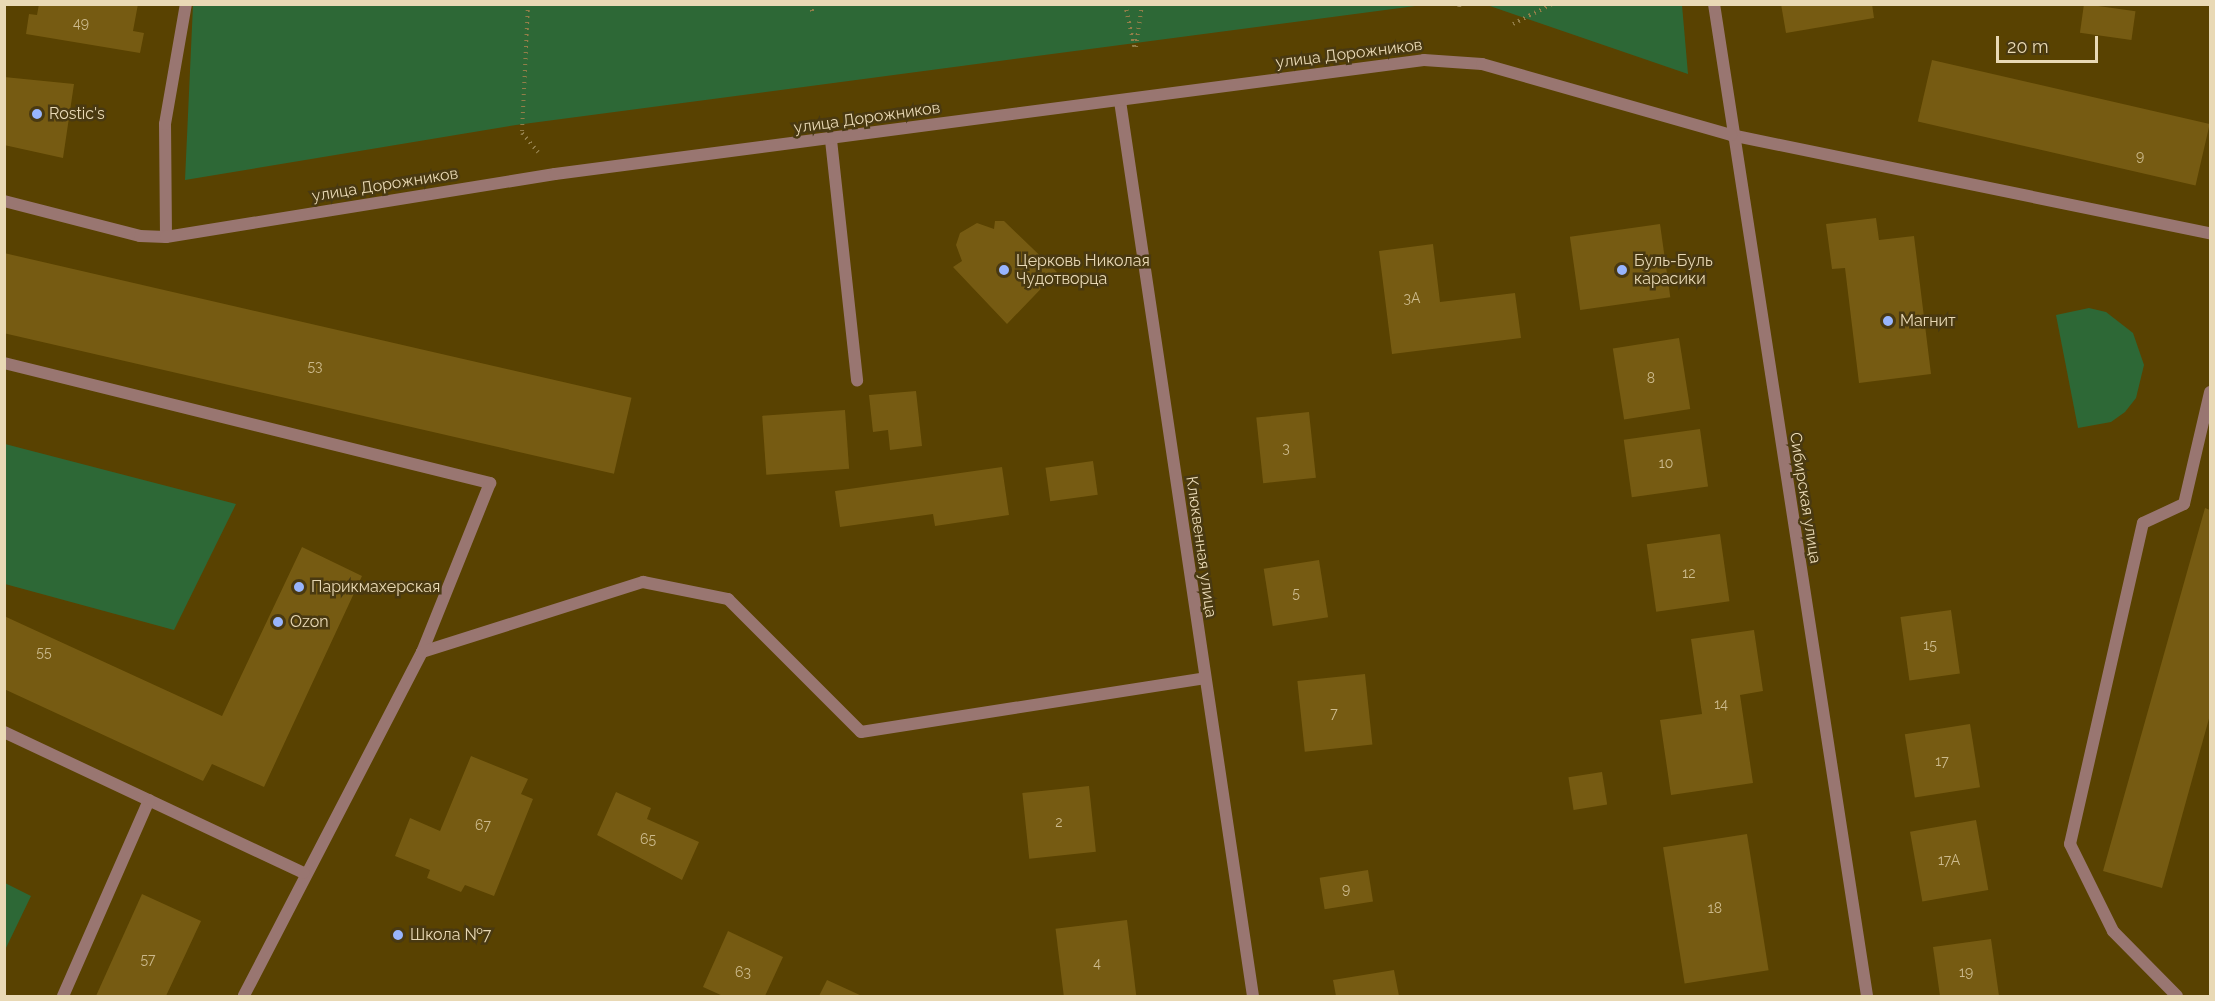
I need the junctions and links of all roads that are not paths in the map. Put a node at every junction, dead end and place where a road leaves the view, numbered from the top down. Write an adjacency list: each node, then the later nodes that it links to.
1 (186, 4): 8 (street)
2 (1714, 4): 4 (street, Сибирская улица)
3 (1120, 101): 4 (street, улица Дорожников); 5 (street, улица Дорожников); 13 (street, Клюквенная улица)
4 (1731, 135): 7 (street, улица Дорожников); 20 (street, Сибирская улица)
5 (831, 140): 8 (street, улица Дорожников); 10 (street)
6 (4, 201): 8 (street, улица Дорожников)
7 (2211, 233)
8 (166, 237)
9 (4, 363): 12 (street)
10 (857, 381)
11 (2211, 392): 21 (street)
12 (422, 652): 13 (street); 16 (street)
13 (1204, 678): 19 (street, Клюквенная улица)
14 (4, 732): 15 (street)
15 (149, 800): 16 (street); 17 (street)
16 (304, 873): 18 (street)
17 (63, 996)
18 (244, 996)
19 (1253, 996)
20 (1868, 996)
21 (2177, 996)

